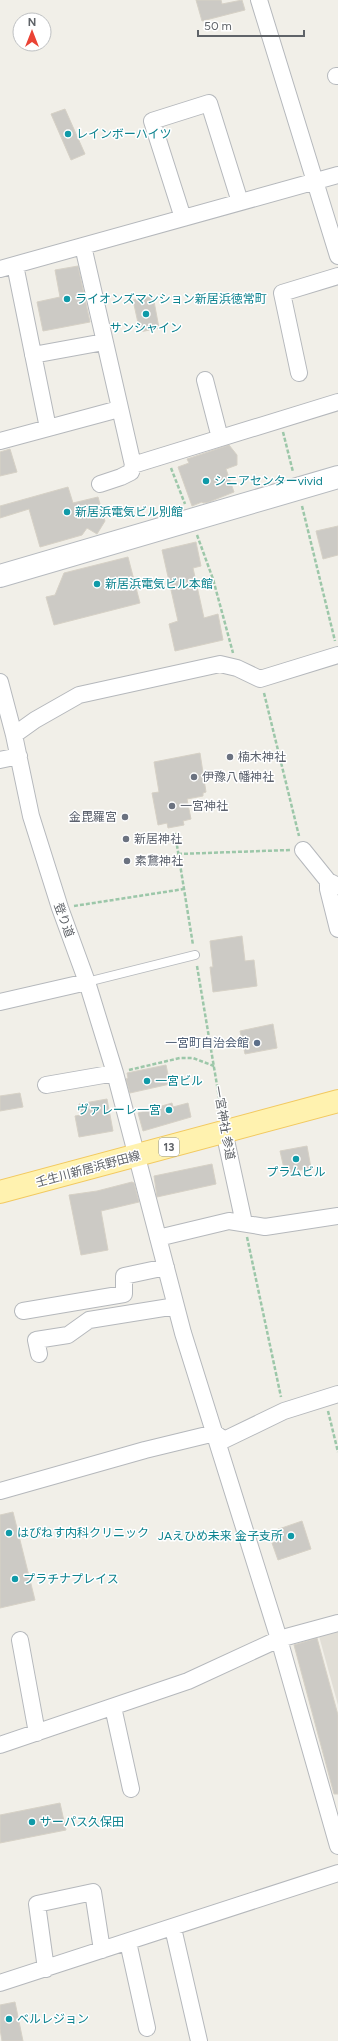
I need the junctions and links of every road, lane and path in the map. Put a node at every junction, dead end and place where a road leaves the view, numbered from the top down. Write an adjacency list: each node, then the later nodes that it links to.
1 (259, 0): 3 (street)
2 (338, 175): 3 (street)
3 (316, 181): 4 (street); 7 (street)
4 (240, 202): 5 (street); 5 (street)
5 (183, 218): 6 (street)
6 (82, 246): 8 (street); 10 (street)
7 (338, 256)
8 (8, 267): 11 (street)
9 (338, 276): 12 (street)
10 (104, 342): 11 (street); 15 (street)
11 (33, 355): 17 (street)
12 (299, 373)
13 (206, 380): 18 (street)
14 (338, 402): 16 (street)
15 (119, 409): 17 (street); 21 (street)
16 (280, 420): 18 (street); 24 (path)
17 (48, 428): 19 (street)
18 (220, 438): 20 (street)
19 (0, 441)
20 (166, 454): 21 (street); 25 (path)
21 (133, 465): 23 (street)
22 (338, 476): 24 (street)
23 (100, 484)
24 (297, 488): 25 (street); 27 (path)
25 (191, 519): 26 (street); 28 (path)
26 (0, 576)
27 (337, 650): 29 (street)
28 (237, 668): 29 (street); 31 (street)
29 (260, 679): 35 (path)
30 (0, 682): 31 (street, 登り道)
31 (14, 735): 32 (street, 登り道)
32 (19, 756): 33 (street); 39 (street, 登り道)
33 (0, 760)
34 (175, 833): 36 (path, 一宮神社 参道)
35 (303, 850): 36 (path); 37 (street)
36 (178, 854): 38 (path, 一宮神社 参道)
37 (333, 884): 40 (street)
38 (184, 889): 39 (path); 41 (path, 一宮神社 参道)
39 (60, 908): 42 (street, 登り道)
40 (338, 929)
41 (195, 955): 42 (lane); 44 (path, 一宮神社 参道)
42 (87, 982): 43 (street); 45 (street, 登り道)
43 (0, 1002)
44 (214, 1066): 45 (path); 48 (path, 一宮神社 参道)
45 (114, 1073): 46 (street); 49 (street, 登り道)
46 (46, 1085)
47 (338, 1101): 48 (main road, 壬生川新居浜野田線 / 13)
48 (224, 1131): 49 (main road, 壬生川新居浜野田線 / 13); 52 (street, 一宮神社 参道)
49 (137, 1156): 50 (main road, 壬生川新居浜野田線 / 13); 53 (street, 登り道)
50 (0, 1192)
51 (338, 1216): 52 (street)
52 (244, 1223): 53 (street); 59 (path)
53 (158, 1238): 54 (street, 登り道)
54 (166, 1267): 55 (street, 登り道); 56 (street)
55 (176, 1306): 57 (street); 60 (street, 登り道)
56 (23, 1311)
57 (39, 1354)
58 (332, 1395): 59 (street); 61 (path)
59 (284, 1411): 60 (street)
60 (215, 1433): 62 (street); 64 (street, 登り道)
61 (338, 1452)
62 (0, 1491)
63 (338, 1623): 64 (street)
64 (279, 1639): 66 (street); 70 (street, 登り道)
65 (20, 1640): 67 (street)
66 (113, 1707): 67 (street); 69 (street)
67 (37, 1733): 68 (street)
68 (0, 1745)
69 (131, 1788)
70 (338, 1846)
71 (338, 1873): 72 (street)
72 (173, 1928): 73 (street); 78 (street)
73 (128, 1942): 74 (street); 77 (street)
74 (102, 1950): 75 (street); 75 (street)
75 (46, 1969): 76 (street)
76 (0, 1984)
77 (147, 2028)
78 (199, 2041)

